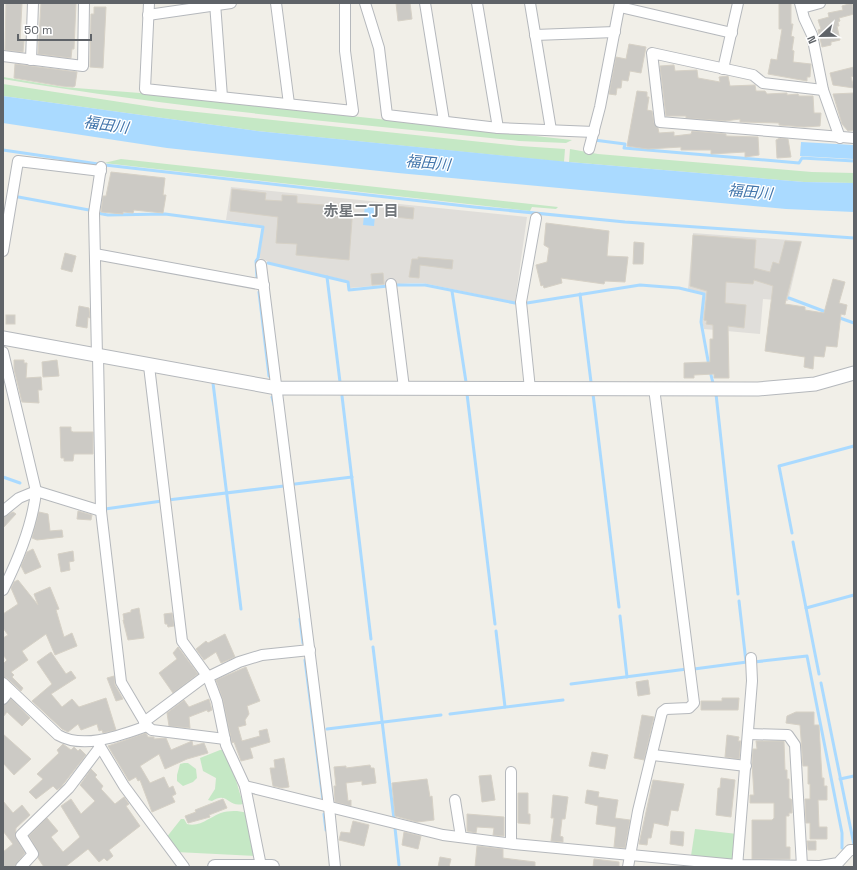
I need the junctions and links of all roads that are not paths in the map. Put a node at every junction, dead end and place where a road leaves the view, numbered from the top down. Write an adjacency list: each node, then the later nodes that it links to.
1 (33, 3): 21 (street)
2 (84, 3): 21 (street)
3 (149, 3): 16 (street)
4 (231, 3): 13 (street)
5 (276, 3): 25 (street)
6 (345, 3): 25 (street)
7 (365, 3): 26 (street)
8 (425, 3): 26 (street)
9 (477, 3): 27 (street)
10 (530, 3): 19 (street)
11 (738, 3): 18 (street)
12 (820, 3): 15 (street)
13 (215, 4): 16 (street); 24 (street)
14 (620, 5): 17 (street); 18 (street)
15 (801, 6): 23 (street)
16 (148, 15): 24 (street)
17 (615, 32): 19 (street); 29 (street)
18 (732, 33): 22 (street)
19 (536, 35): 28 (street)
20 (3, 56): 21 (street)
21 (31, 60)
22 (724, 69): 23 (street); 30 (street)
23 (823, 90): 30 (street)
24 (222, 97): 25 (street)
25 (289, 104)
26 (444, 121): 27 (street)
27 (498, 128): 28 (street)
28 (551, 130): 29 (street)
29 (594, 132): 32 (street)
30 (840, 138): 31 (street)
31 (854, 138)
32 (589, 149)
33 (536, 218): 47 (street)
34 (3, 252): 35 (street)
35 (95, 254): 37 (street); 41 (street)
36 (262, 264): 37 (street)
37 (264, 284): 44 (street)
38 (391, 284): 45 (street)
39 (3, 338): 41 (street)
40 (3, 352): 48 (street)
41 (97, 356): 42 (street); 50 (street)
42 (148, 366): 44 (street); 54 (street)
43 (854, 373): 46 (street)
44 (278, 388): 45 (street); 52 (street)
45 (404, 388): 47 (street)
46 (654, 388): 47 (street); 62 (street)
47 (530, 389)
48 (36, 491): 49 (street); 50 (street); 51 (street)
49 (3, 511)
50 (101, 511): 58 (street)
51 (3, 590)
52 (310, 650): 54 (street); 67 (street)
53 (751, 658): 59 (street)
54 (208, 676): 58 (street); 60 (street)
55 (3, 683): 56 (street)
56 (10, 690): 57 (street); 61 (street)
57 (3, 698)
58 (145, 724): 60 (street); 61 (street)
59 (748, 734): 63 (street); 74 (street)
60 (225, 739): 65 (street)
61 (99, 744): 75 (street); 76 (street)
62 (653, 755): 63 (street); 71 (street)
63 (746, 766): 73 (street)
64 (510, 772): 69 (street)
65 (245, 786): 67 (street); 72 (street)
66 (455, 800): 68 (street)
67 (329, 808): 68 (street); 78 (street)
68 (461, 837): 69 (street)
69 (511, 843): 71 (street)
70 (854, 850): 80 (street)
71 (631, 855): 73 (street); 79 (street)
72 (260, 866): 77 (main road)
73 (737, 866): 74 (street)
74 (802, 866): 80 (street)
75 (21, 867)
76 (184, 867)
77 (215, 867)
78 (335, 867)
79 (628, 867)
80 (820, 867)

